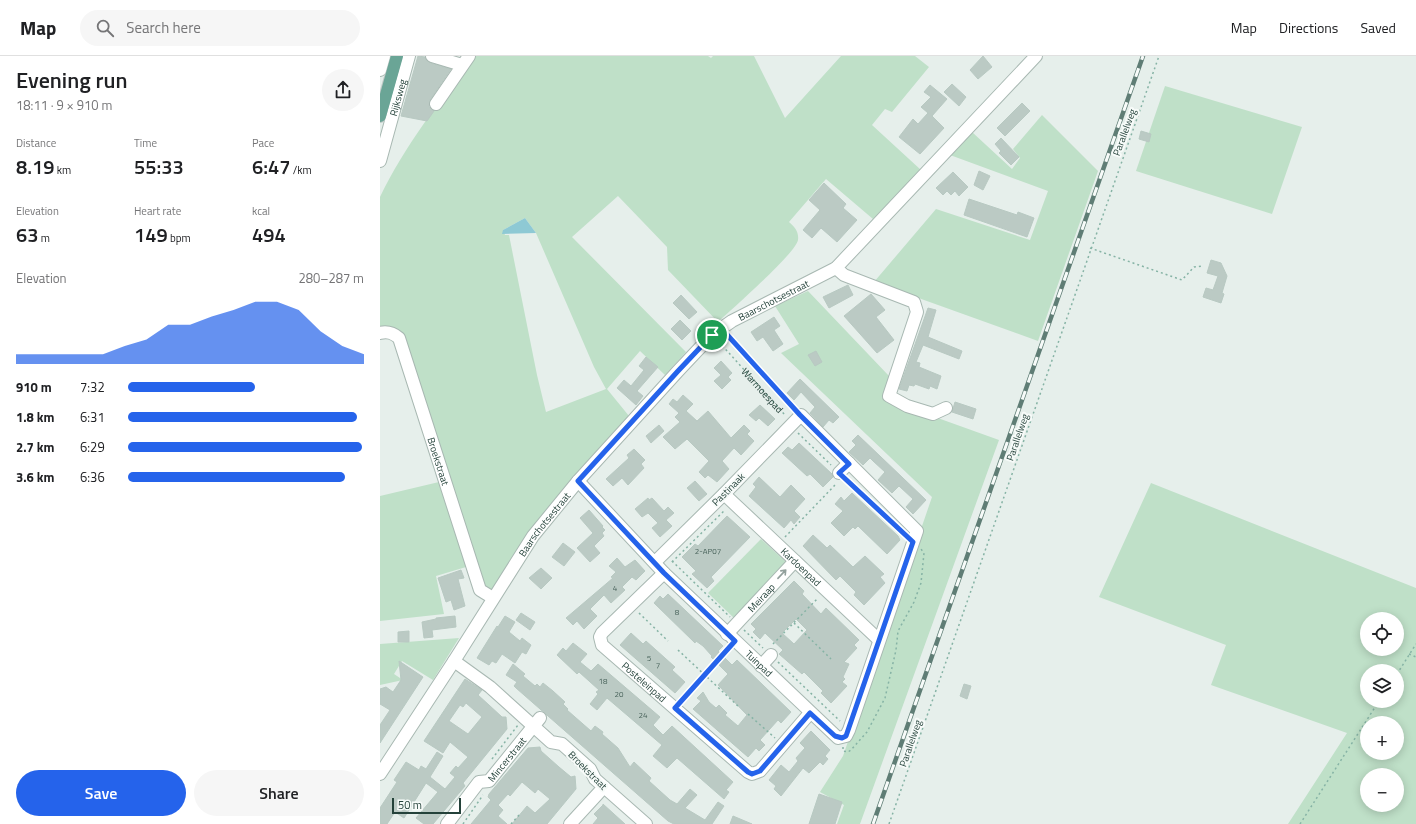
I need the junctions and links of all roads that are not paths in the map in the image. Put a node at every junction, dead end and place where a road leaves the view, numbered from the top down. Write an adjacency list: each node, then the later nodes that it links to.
1 (384, 56): 7 (street)
2 (397, 56): 9 (main road, Rijksweg)
3 (409, 56): 10 (street, Rijksweg)
4 (432, 56): 6 (street)
5 (1036, 56): 11 (street, Baarschotsestraat)
6 (466, 61): 8 (street)
7 (380, 70)
8 (436, 104)
9 (380, 116)
10 (380, 161)
11 (836, 268): 13 (street); 16 (street, Baarschotsestraat)
12 (380, 333): 21 (street, Broekstraat)
13 (946, 408)
14 (849, 464): 15 (street); 17 (street, Pastinaak); 23 (street)
15 (841, 475)
16 (578, 481): 18 (street, Tuinpad); 21 (street, Baarschotsestraat)
17 (724, 494): 18 (street, Pastinaak); 19 (street, Kardoenpad)
18 (663, 559): 20 (street, Tuinpad)
19 (795, 561): 22 (street, Meiraap, one-way to 19); 23 (street, Kardoenpad)
20 (664, 573): 22 (street, Tuinpad); 27 (street, Posteleinpad)
21 (493, 598): 25 (street, Baarschotsestraat)
22 (731, 637): 26 (street, Tuinpad)
23 (879, 640): 27 (street, Tuinpad)
24 (769, 653): 26 (street)
25 (454, 661): 28 (street, Broekstraat); 29 (street, Baarschotsestraat)
26 (761, 666): 27 (street, Tuinpad)
27 (810, 713)
28 (537, 722): 30 (street, Broekstraat); 31 (street, Mincerstraat)
29 (380, 774)
30 (610, 787): 32 (street); 33 (street, Broekstraat)
31 (447, 824)
32 (570, 824)
33 (646, 824)

